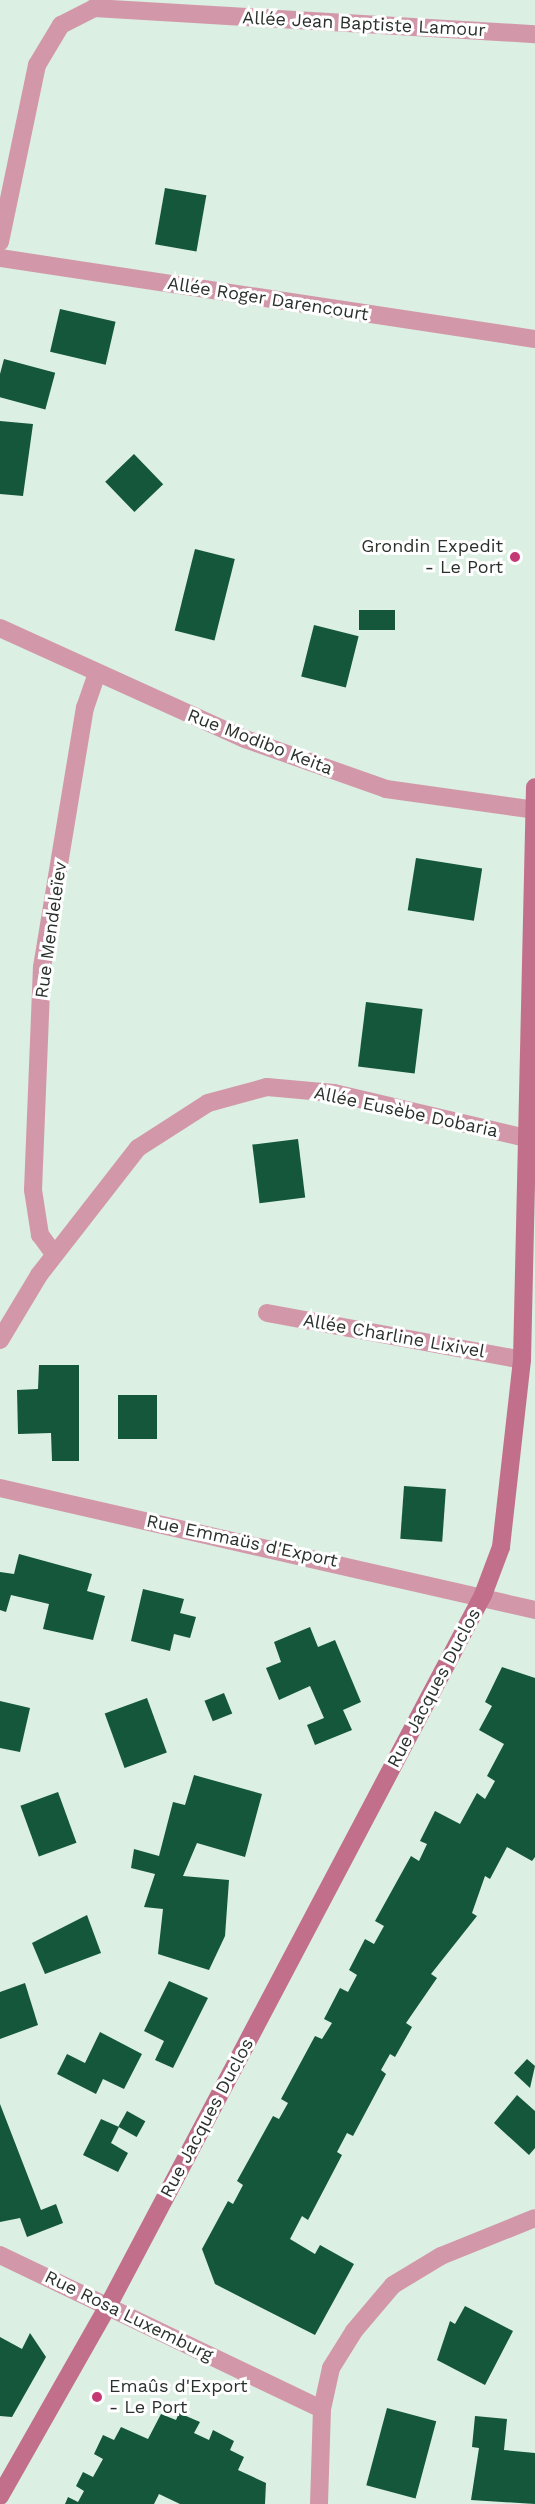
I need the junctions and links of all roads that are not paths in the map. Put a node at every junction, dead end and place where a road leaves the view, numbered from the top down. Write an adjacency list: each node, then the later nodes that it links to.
1 (92, 4): 2 (street, Allée Jean Baptiste Lamour); 4 (street)
2 (252, 8): 3 (street, Allée Jean Baptiste Lamour)
3 (535, 34)
4 (0, 242)
5 (0, 258): 6 (street, Allée Roger Darencourt)
6 (535, 339)
7 (0, 628): 8 (street, Rue Modibo Keita)
8 (96, 676): 10 (street, Rue Modibo Keita); 12 (street, Rue Mendeleïev)
9 (535, 787): 10 (street, Rue Jacques Duclos)
10 (534, 810): 11 (street, Rue Jacques Duclos)
11 (526, 1138): 12 (street, Allée Eusèbe Dobaria); 15 (street, Rue Jacques Duclos)
12 (54, 1254): 14 (street, Allée Eusèbe Dobaria)
13 (267, 1313): 15 (street, Allée Charline Lixivel)
14 (0, 1338)
15 (522, 1359): 17 (street, Rue Jacques Duclos)
16 (0, 1488): 17 (street, Rue Emmaüs d'Export)
17 (483, 1595): 18 (street, Rue Emmaüs d'Export); 21 (street, Rue Jacques Duclos)
18 (535, 1610)
19 (535, 2218): 22 (street)
20 (0, 2255): 21 (street, Rue Rosa Luxemburg)
21 (108, 2306): 22 (street, Rue Rosa Luxemburg); 23 (street, Rue Jacques Duclos)
22 (322, 2409): 24 (street)
23 (0, 2496)
24 (319, 2504)

